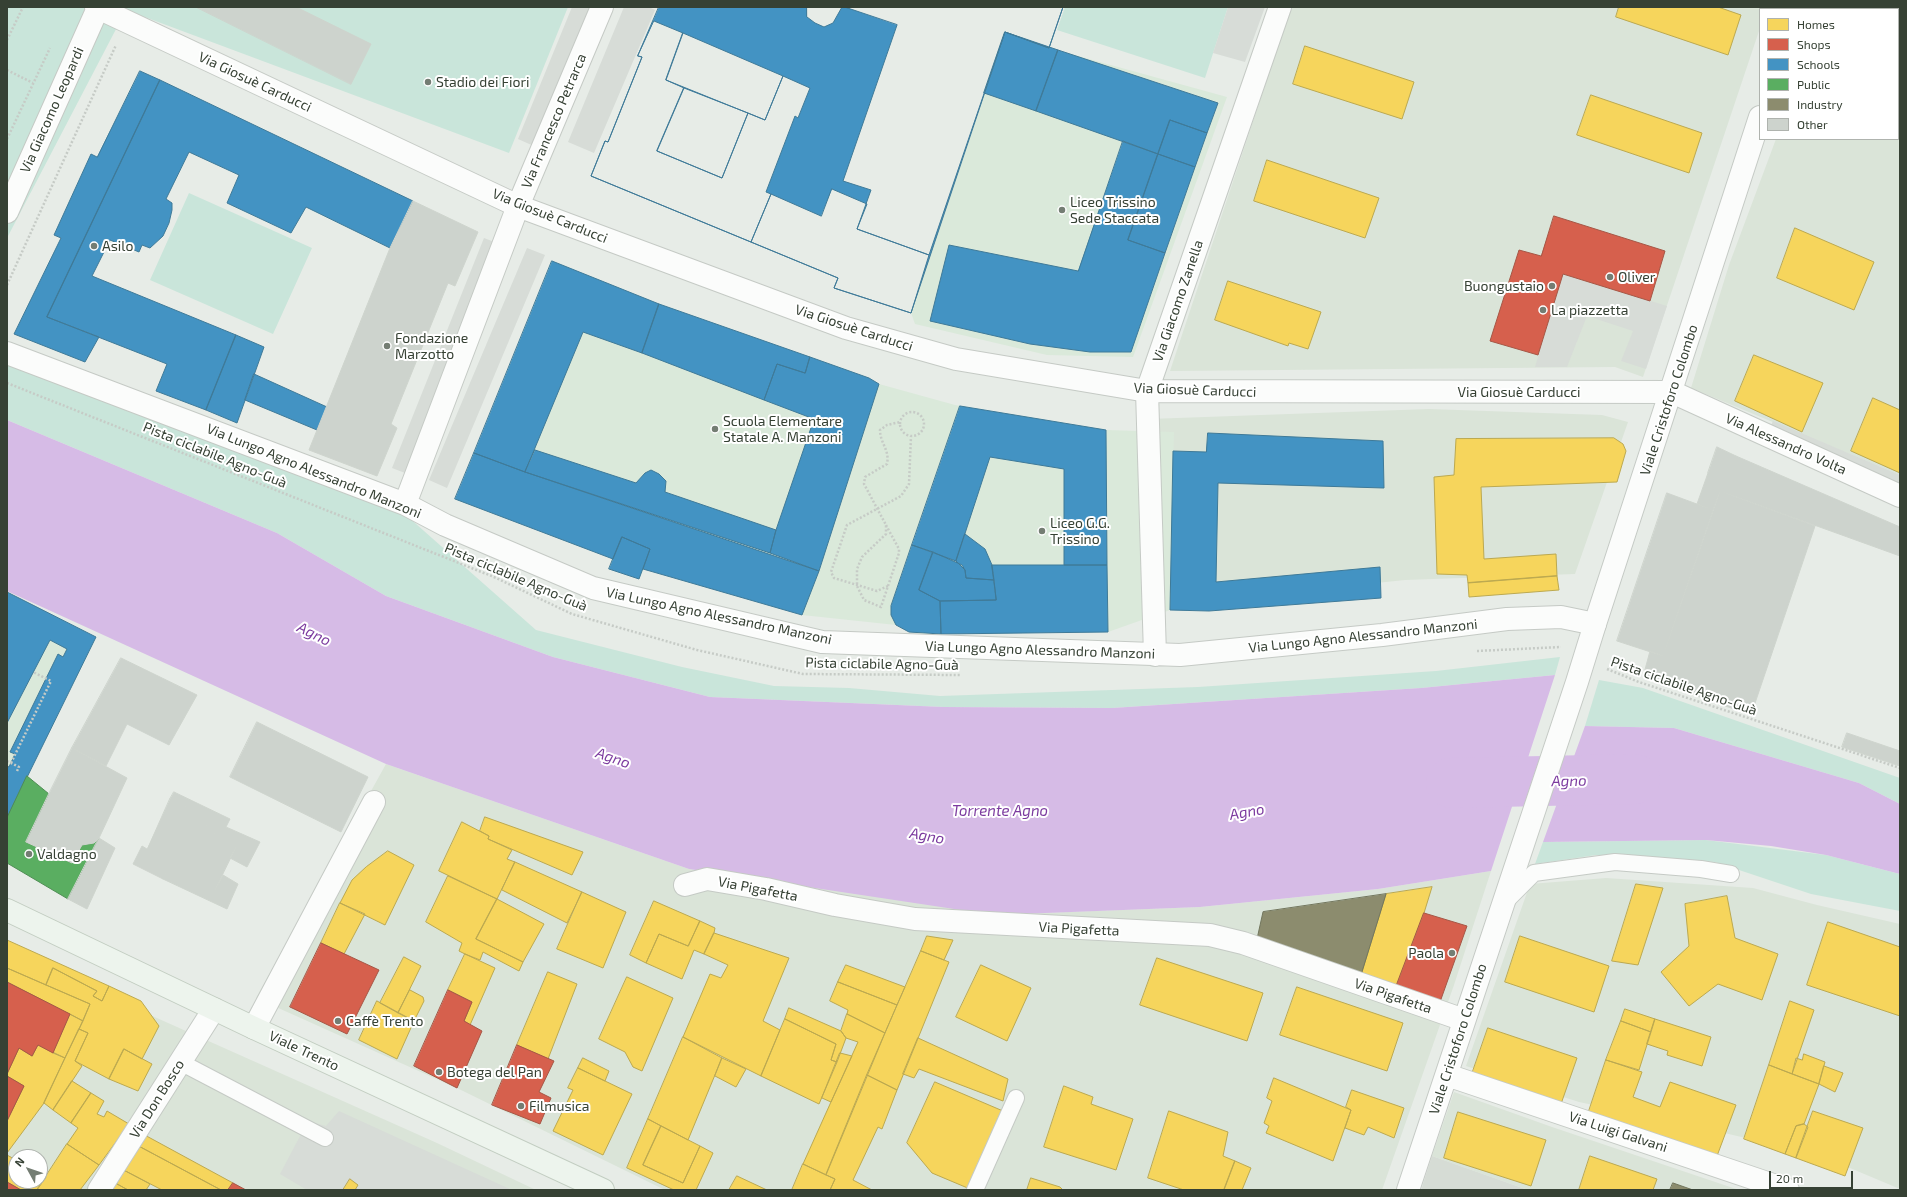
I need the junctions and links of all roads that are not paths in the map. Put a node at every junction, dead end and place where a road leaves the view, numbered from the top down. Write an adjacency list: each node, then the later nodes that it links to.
1 (602, 7): 5 (street, Via Francesco Petrarca)
2 (1280, 7): 8 (street, Via Giacomo Zanella)
3 (97, 8): 5 (street, Via Giosuè Carducci); 6 (street, Via Giacomo Leopardi)
4 (1759, 120): 9 (street, Viale Cristoforo Colombo)
5 (518, 206): 8 (street, Via Giosuè Carducci); 11 (street, Via Francesco Petrarca)
6 (7, 212)
7 (7, 353): 11 (street, Via Lungo Agno Alessandro Manzoni)
8 (1147, 391): 9 (street, Via Giosuè Carducci); 13 (street, Via Giacomo Zanella)
9 (1672, 392): 10 (street, Via Alessandro Volta); 12 (street, Viale Cristoforo Colombo)
10 (1900, 496)
11 (405, 504): 13 (street, Via Lungo Agno Alessandro Manzoni)
12 (1595, 624): 13 (street, Via Lungo Agno Alessandro Manzoni); 17 (street, Viale Cristoforo Colombo)
13 (1155, 655)
14 (374, 802): 21 (street)
15 (1731, 874): 17 (lane)
16 (685, 885): 20 (street, Via Pigafetta)
17 (1506, 896): 20 (street, Viale Cristoforo Colombo)
18 (7, 910): 19 (main road, Viale Trento)
19 (214, 1009): 21 (main road, Viale Trento); 22 (street, Via Don Bosco)
20 (1464, 1020): 23 (street, Viale Cristoforo Colombo)
21 (254, 1028): 27 (main road, Viale Trento)
22 (180, 1062): 25 (lane); 26 (street, Via Don Bosco)
23 (1446, 1075): 29 (street, Viale Cristoforo Colombo); 30 (street, Via Luigi Galvani)
24 (1016, 1098): 28 (lane)
25 (325, 1138)
26 (99, 1190)
27 (602, 1190)
28 (975, 1190)
29 (1408, 1190)
30 (1788, 1190)

